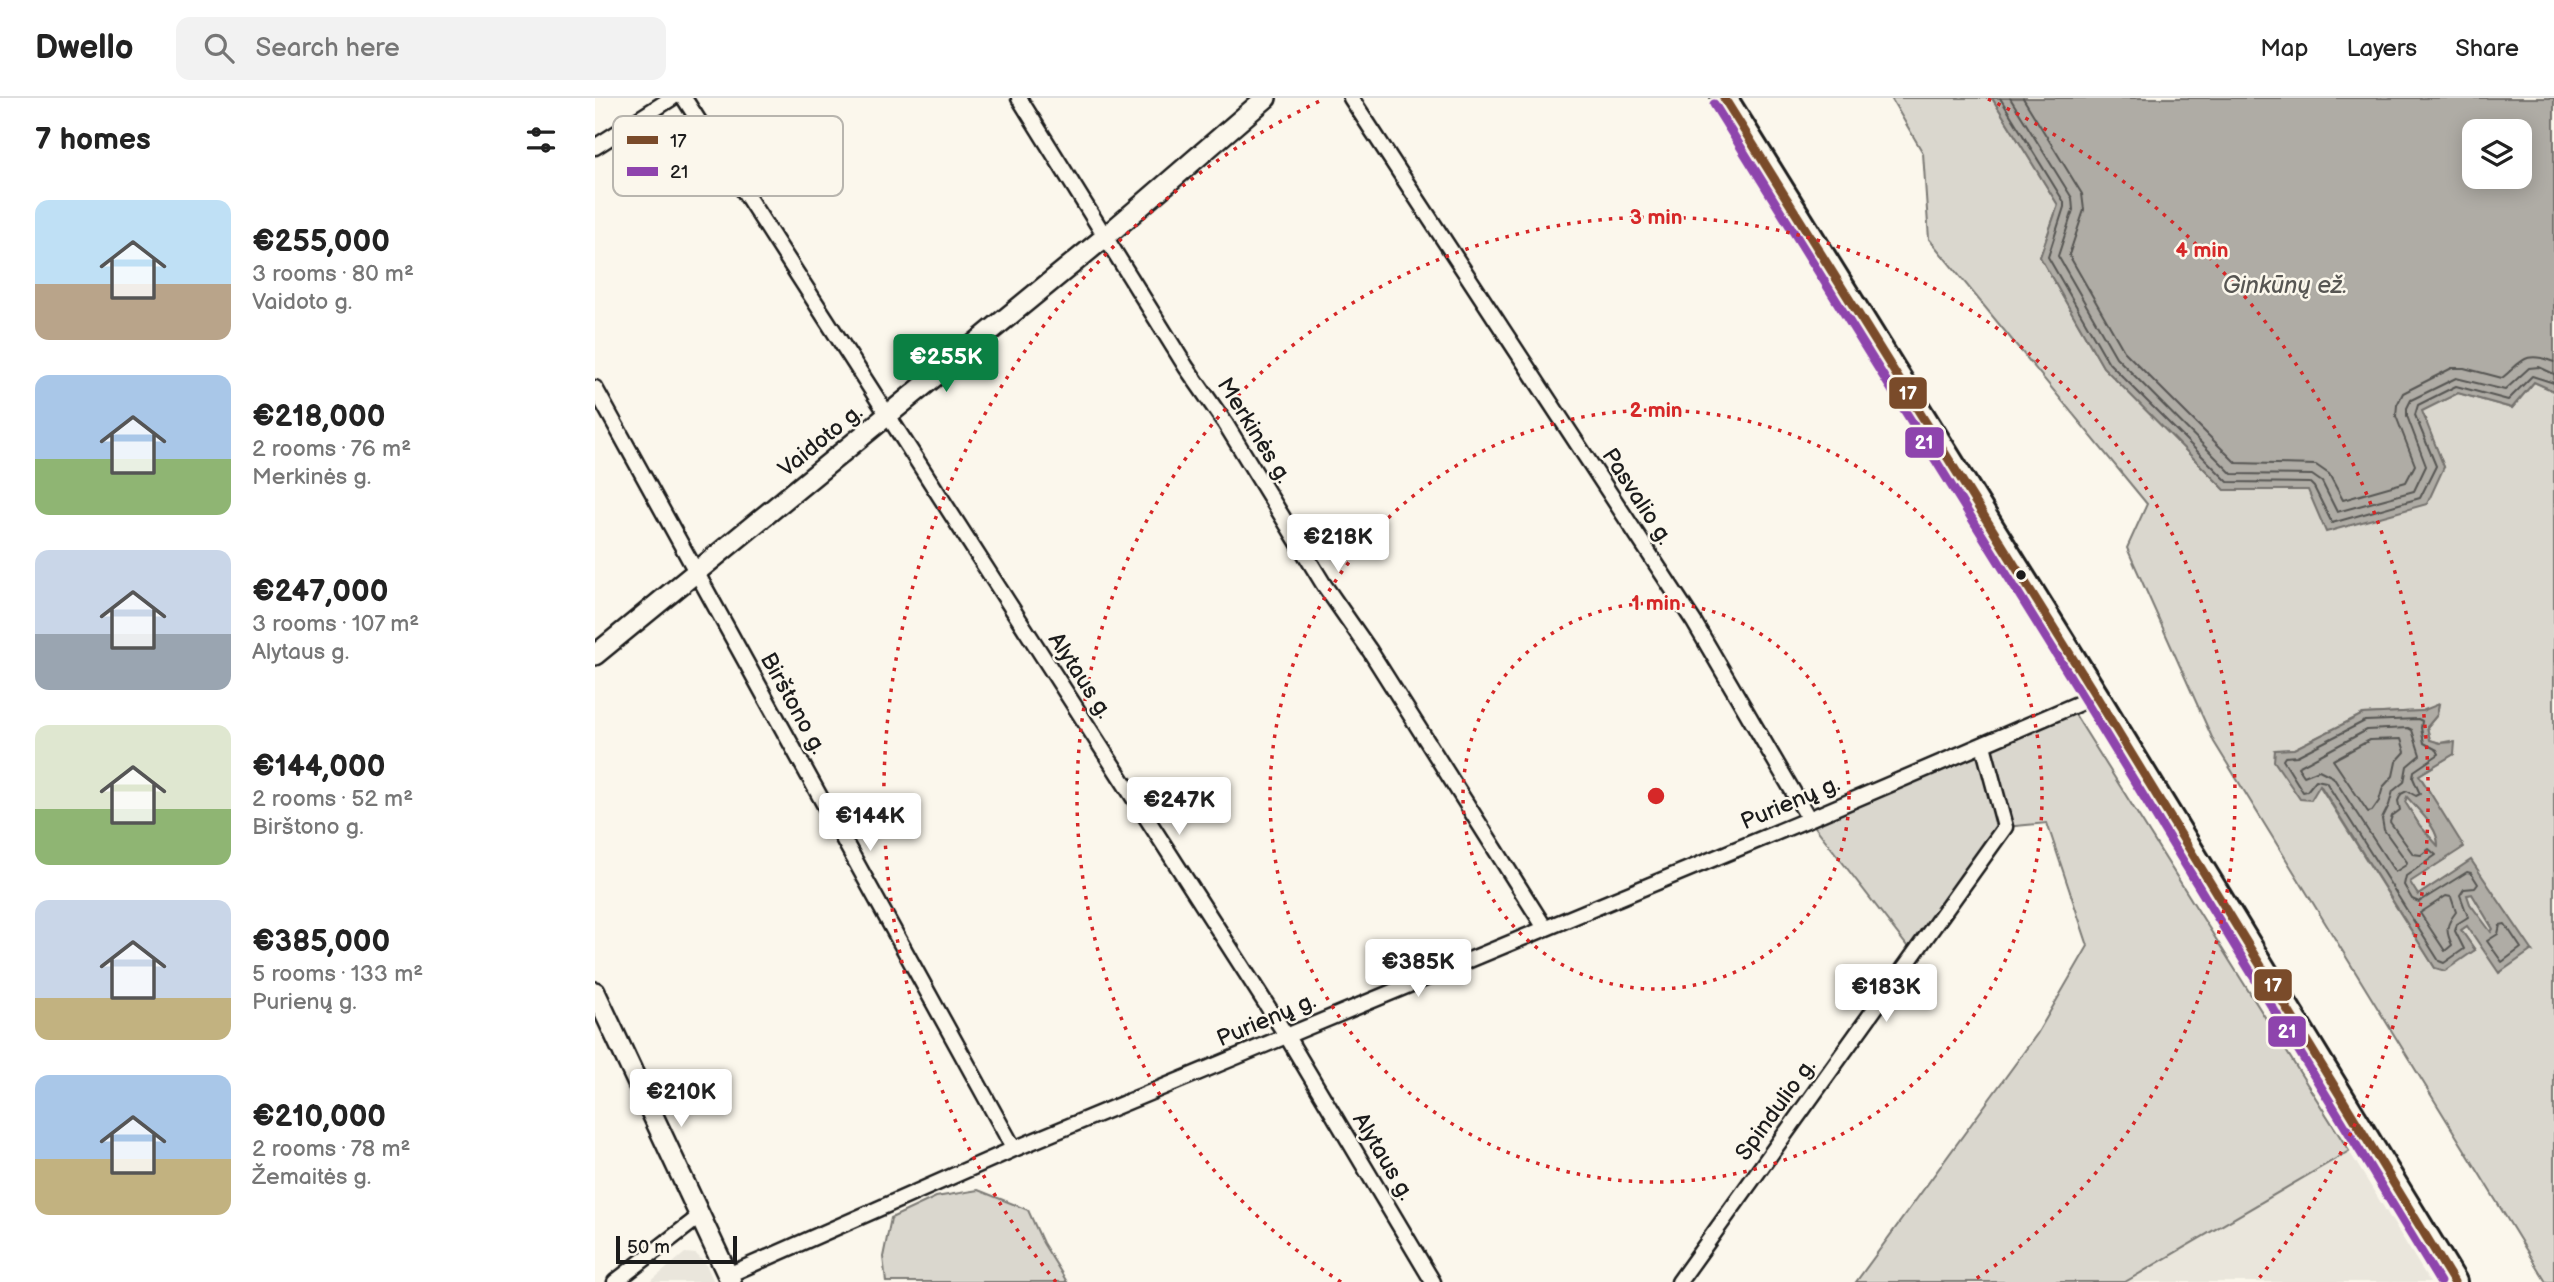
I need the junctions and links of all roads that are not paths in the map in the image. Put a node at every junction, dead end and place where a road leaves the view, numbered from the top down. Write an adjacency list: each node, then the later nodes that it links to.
1 (672, 98): 7 (street)
2 (684, 98): 8 (street, Alytaus g.)
3 (1019, 98): 12 (street, Merkinės g.)
4 (1266, 98): 12 (main road, Vaidoto g.)
5 (1352, 98): 19 (street, Pasvalio g.)
6 (1724, 98): 17 (highway)
7 (644, 116)
8 (696, 116)
9 (613, 136): 10 (street)
10 (595, 148)
11 (747, 196): 14 (street, Alytaus g.)
12 (1105, 237): 14 (main road, Vaidoto g.); 20 (street, Merkinės g.)
13 (595, 388): 15 (street, Birštono g.)
14 (888, 416): 15 (main road, Vaidoto g.); 22 (street, Alytaus g.)
15 (697, 573): 16 (main road, Vaidoto g.); 23 (street, Birštono g.)
16 (595, 655)
17 (2095, 696): 18 (street, Purienų g.); 29 (highway)
18 (1983, 745): 19 (street, Purienų g.); 28 (street, Spindulio g.)
19 (1809, 819): 20 (street, Purienų g.)
20 (1545, 928): 22 (street, Purienų g.)
21 (595, 992): 24 (main road)
22 (1286, 1035): 23 (street, Purienų g.); 27 (street, Alytaus g.)
23 (1014, 1149): 25 (street, Purienų g.)
24 (699, 1216): 25 (main road); 26 (street)
25 (729, 1279)
26 (615, 1282)
27 (1433, 1282)
28 (1679, 1282)
29 (2454, 1282)

